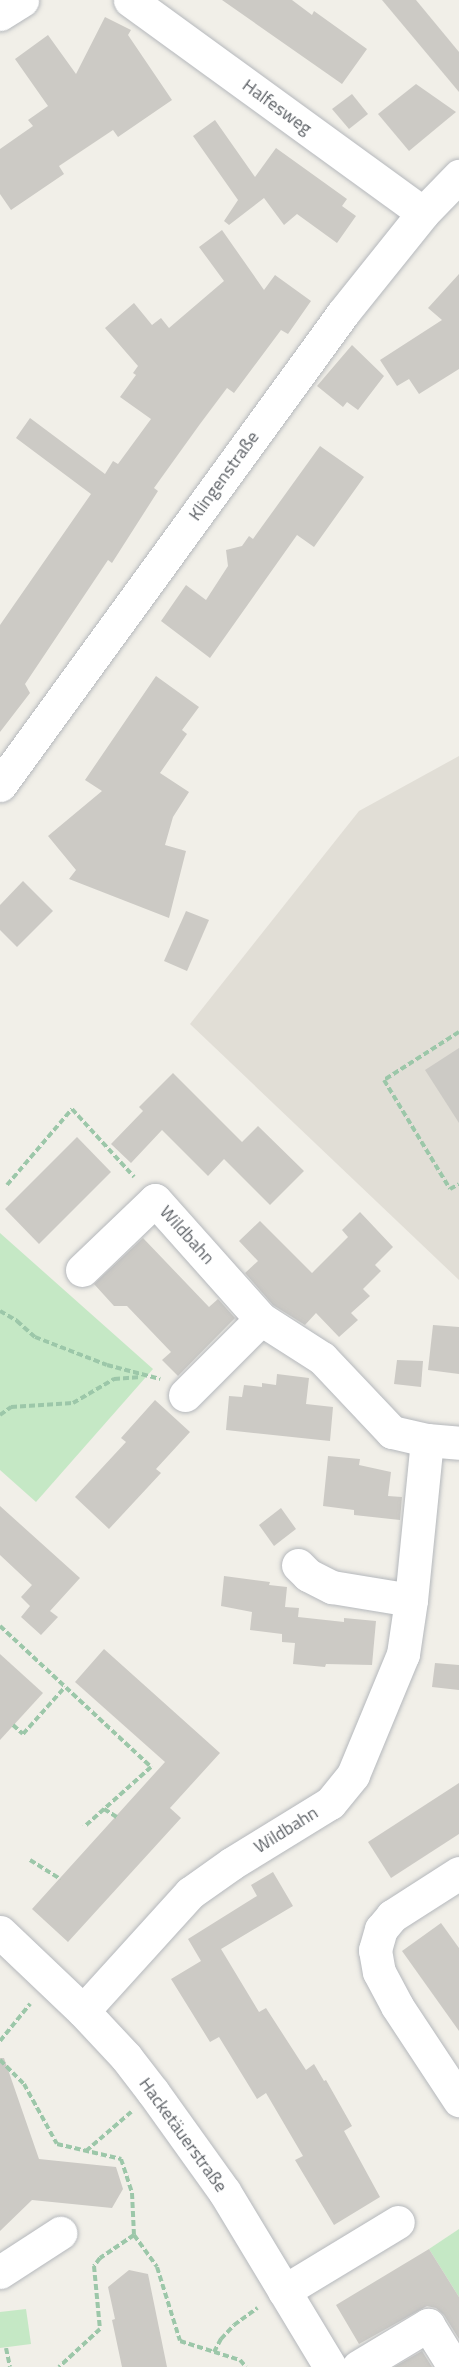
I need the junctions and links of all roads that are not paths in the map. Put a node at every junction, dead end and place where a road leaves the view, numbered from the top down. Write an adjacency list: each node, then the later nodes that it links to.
1 (22, 0): 3 (street)
2 (130, 0): 5 (street, Halfesweg)
3 (0, 14)
4 (459, 176): 5 (street, Klingenstraße)
5 (423, 213): 6 (street, Klingenstraße)
6 (0, 785)
7 (82, 1270): 8 (street, Wildbahn)
8 (261, 1319): 9 (street); 10 (street, Wildbahn)
9 (185, 1395)
10 (443, 1441): 12 (street, Wildbahn)
11 (298, 1565): 12 (street)
12 (411, 1600): 15 (street, Wildbahn)
13 (459, 1873): 16 (street)
14 (0, 1932): 15 (street, Hacketäuerstraße)
15 (83, 2011): 20 (street, Hacketäuerstraße)
16 (459, 2100)
17 (398, 2222): 20 (street)
18 (60, 2233): 19 (street)
19 (0, 2272)
20 (284, 2291): 21 (street, Hacketäuerstraße)
21 (330, 2367)
22 (358, 2367): 23 (street)
23 (454, 2367)

